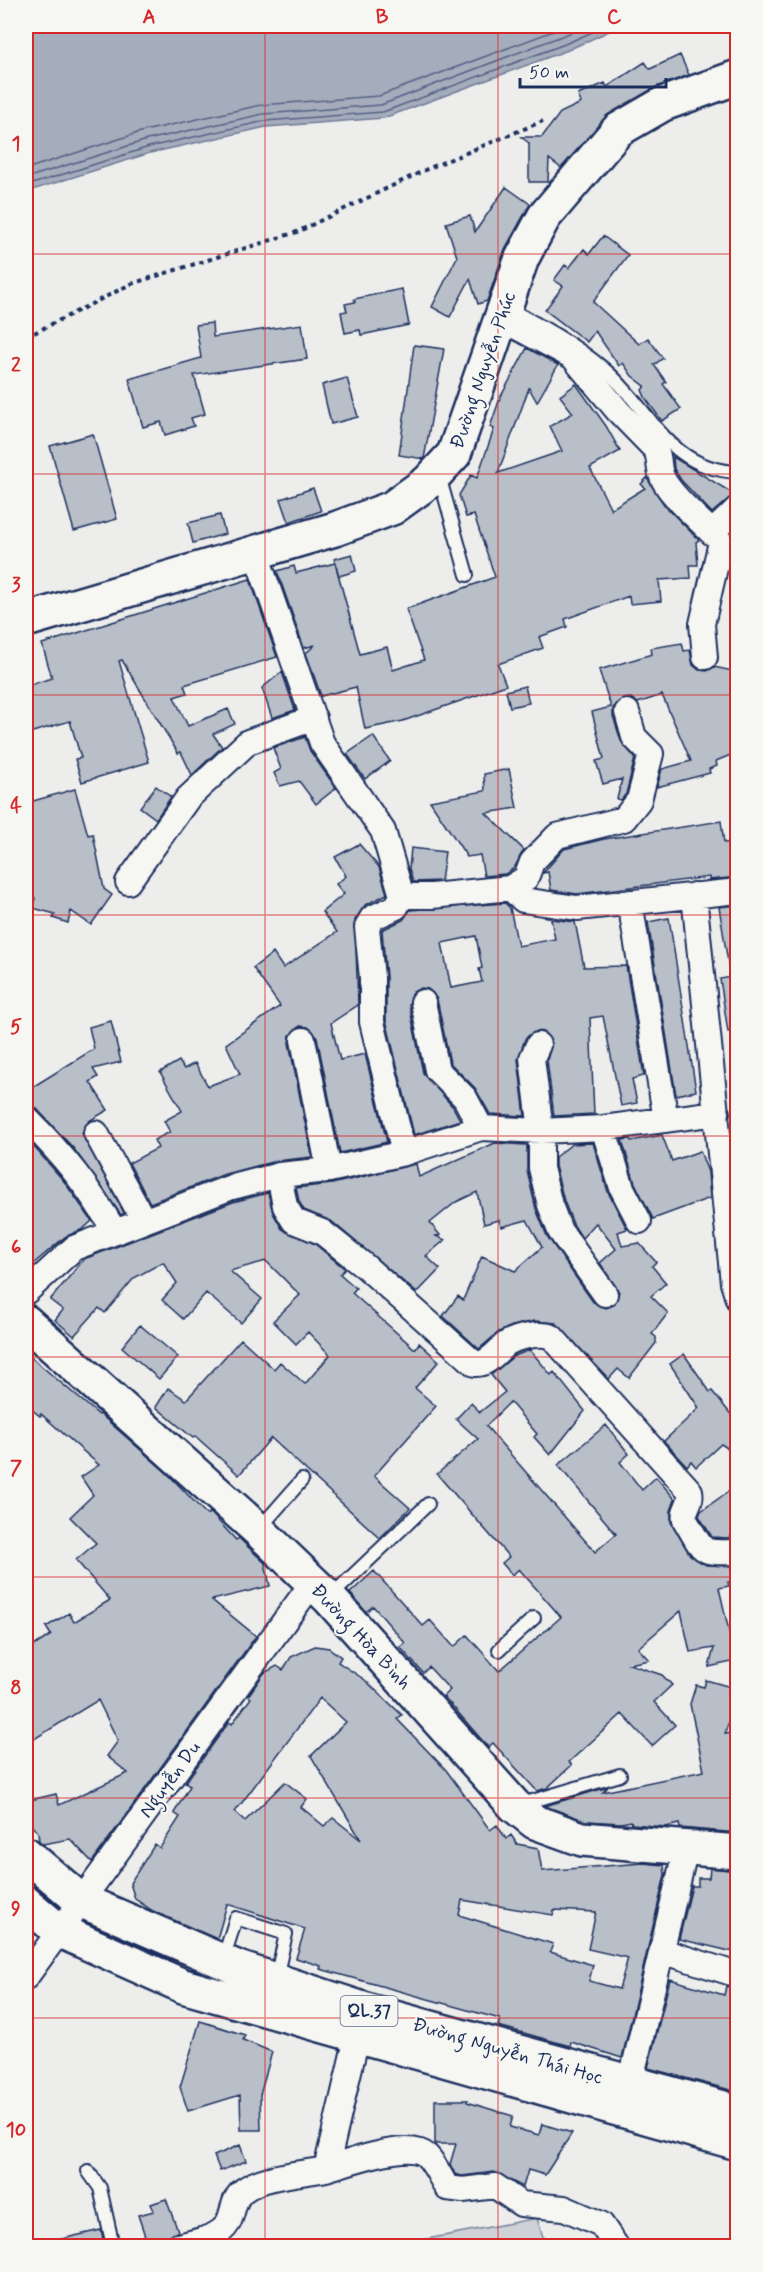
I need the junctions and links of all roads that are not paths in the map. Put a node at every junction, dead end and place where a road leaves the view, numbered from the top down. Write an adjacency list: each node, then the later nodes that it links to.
1 (738, 77): 2 (main road, Đường Nguyễn Phúc)
2 (502, 312): 3 (main road, Đường Nguyễn Phúc); 4 (lane); 6 (street)
3 (438, 472): 7 (main road, Đường Nguyễn Phúc); 9 (lane)
4 (738, 472)
5 (738, 508): 6 (street)
6 (716, 537): 8 (lane); 11 (street)
7 (255, 551): 10 (main road, Đường Nguyễn Phúc); 13 (street)
8 (738, 564)
9 (467, 575)
10 (26, 620)
11 (705, 657)
12 (627, 712): 15 (street)
13 (314, 718): 14 (street); 18 (street)
14 (128, 882)
15 (510, 888): 18 (street); 19 (street)
16 (738, 891): 17 (street)
17 (693, 895): 19 (street); 23 (street)
18 (402, 896): 30 (street)
19 (630, 902): 25 (street)
20 (423, 1002): 26 (street)
21 (303, 1040): 31 (street)
22 (538, 1046): 28 (street)
23 (717, 1113): 25 (street); 38 (street)
24 (26, 1118): 35 (street)
25 (666, 1120): 27 (street)
26 (482, 1128): 28 (street); 30 (street)
27 (603, 1128): 28 (street); 34 (street)
28 (541, 1131): 37 (street)
29 (96, 1133): 33 (street)
30 (404, 1153): 31 (street)
31 (329, 1170): 32 (street)
32 (279, 1174): 33 (street); 43 (street)
33 (144, 1221): 35 (street)
34 (639, 1221)
35 (115, 1232): 36 (street)
36 (26, 1292)
37 (605, 1294)
38 (738, 1299)
39 (26, 1322): 42 (main road, Đường Hòa Bình)
40 (302, 1480): 42 (lane)
41 (428, 1503): 44 (lane)
42 (258, 1530): 44 (main road, Đường Hòa Bình)
43 (738, 1552)
44 (321, 1590): 48 (main road, Đường Hòa Bình); 52 (street, Nguyễn Du)
45 (534, 1618): 46 (lane)
46 (500, 1650)
47 (620, 1775): 48 (lane)
48 (515, 1806): 49 (main road, Đường Hòa Bình)
49 (686, 1848): 50 (main road, Đường Hòa Bình); 55 (street)
50 (738, 1852)
51 (26, 1854): 52 (main road, Đường Nguyễn Thái Học / QL.37)
52 (80, 1900): 54 (street, Nguyễn Du); 56 (main road, Đường Nguyễn Thái Học / QL.37)
53 (26, 1903): 54 (main road, Đường Nguyễn Thái Học / QL.37)
54 (58, 1930): 58 (street, Nguyễn Du); 60 (main road, Đường Nguyễn Thái Học / QL.37)
55 (662, 1951): 57 (street); 61 (street)
56 (222, 1961): 59 (main road, Đường Nguyễn Thái Học / QL.37); 59 (lane)
57 (738, 1975)
58 (26, 1977)
59 (275, 1980): 61 (main road, Đường Nguyễn Thái Học / QL.37)
60 (357, 2037): 63 (main road, Đường Nguyễn Thái Học / QL.37); 64 (street)
61 (630, 2084): 62 (main road, Đường Nguyễn Thái Học / QL.37)
62 (738, 2112)
63 (738, 2143)
64 (326, 2169): 67 (street); 68 (street)
65 (88, 2171): 66 (lane)
66 (113, 2247)
67 (177, 2247)
68 (616, 2247)

